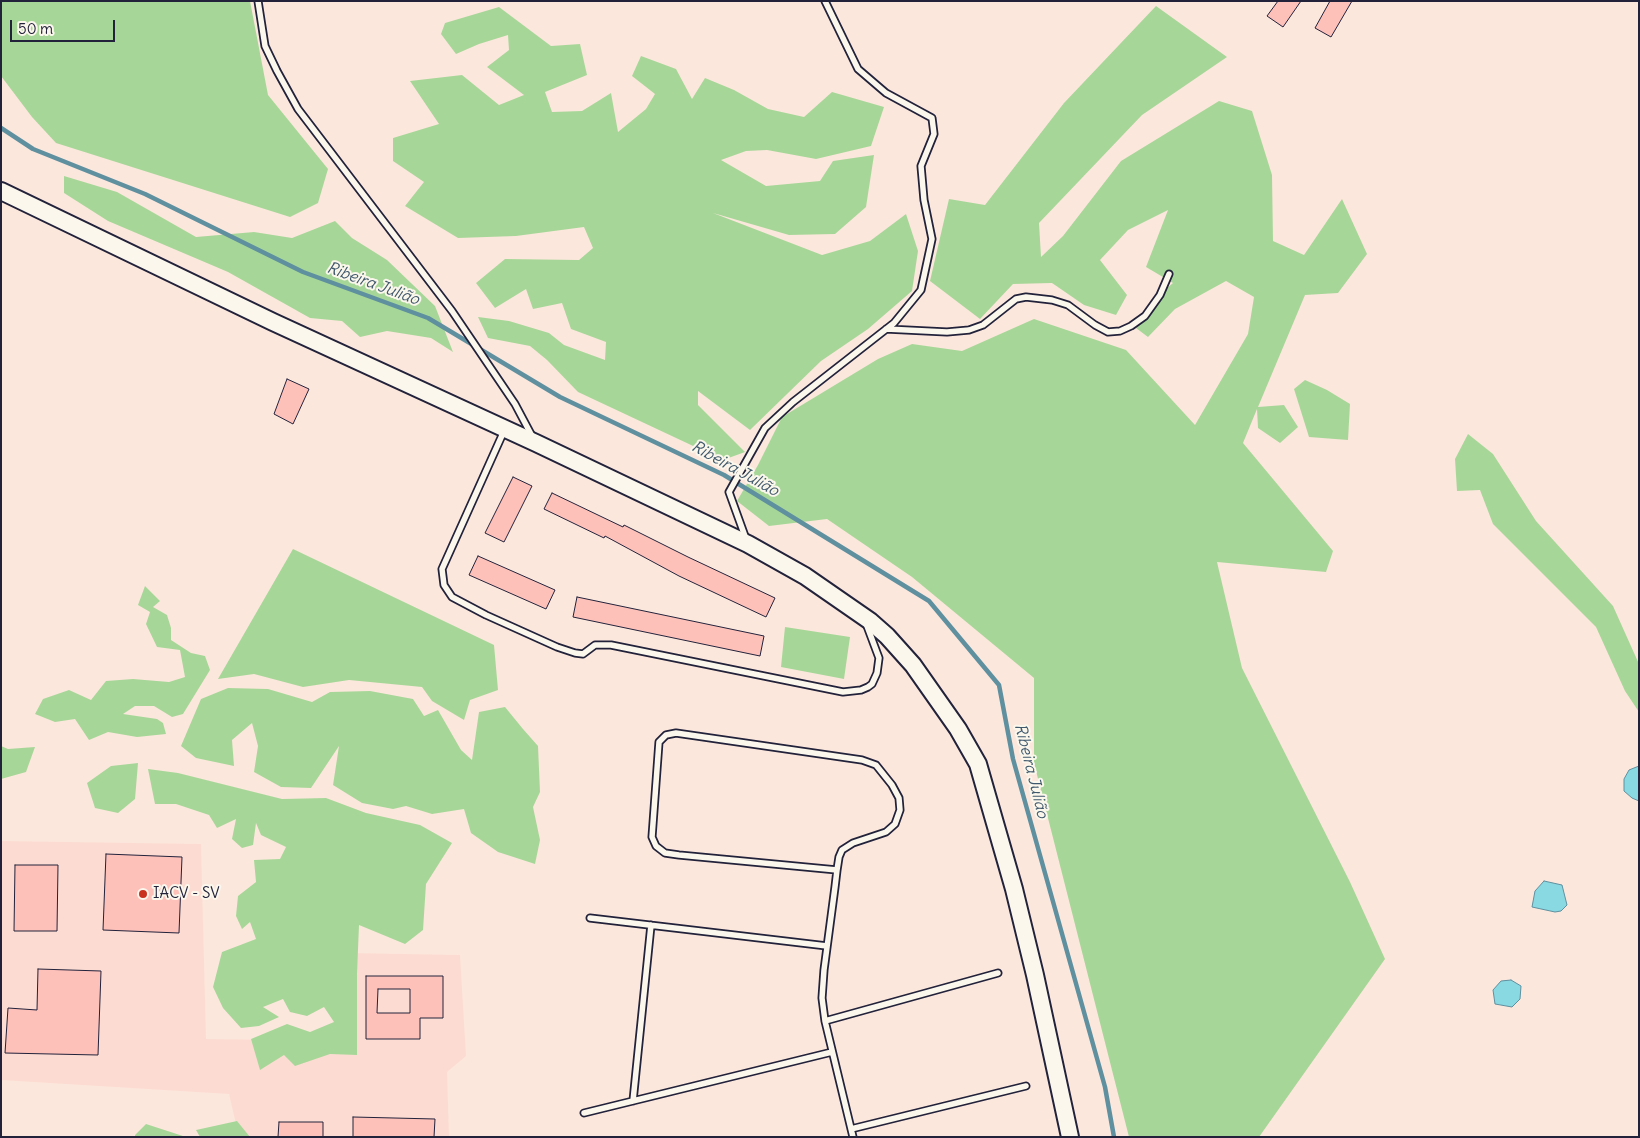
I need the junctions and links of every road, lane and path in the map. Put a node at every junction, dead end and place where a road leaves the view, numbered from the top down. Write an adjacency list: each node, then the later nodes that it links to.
1 (258, 1): 7 (lane)
2 (826, 1): 5 (lane)
3 (1, 191): 6 (main road)
4 (1169, 274): 5 (lane)
5 (886, 329): 8 (lane)
6 (505, 429): 7 (main road); 9 (lane)
7 (536, 443): 8 (main road)
8 (748, 544): 9 (main road)
9 (859, 612): 22 (main road)
10 (837, 870): 10 (lane); 13 (lane)
11 (590, 918): 12 (lane)
12 (651, 925): 13 (lane); 18 (lane)
13 (827, 946): 15 (lane)
14 (998, 973): 15 (lane)
15 (825, 1021): 16 (lane)
16 (832, 1052): 18 (lane); 20 (lane)
17 (1026, 1086): 20 (lane)
18 (633, 1101): 19 (lane)
19 (584, 1113)
20 (851, 1129): 21 (lane)
21 (853, 1137)
22 (1070, 1137)

